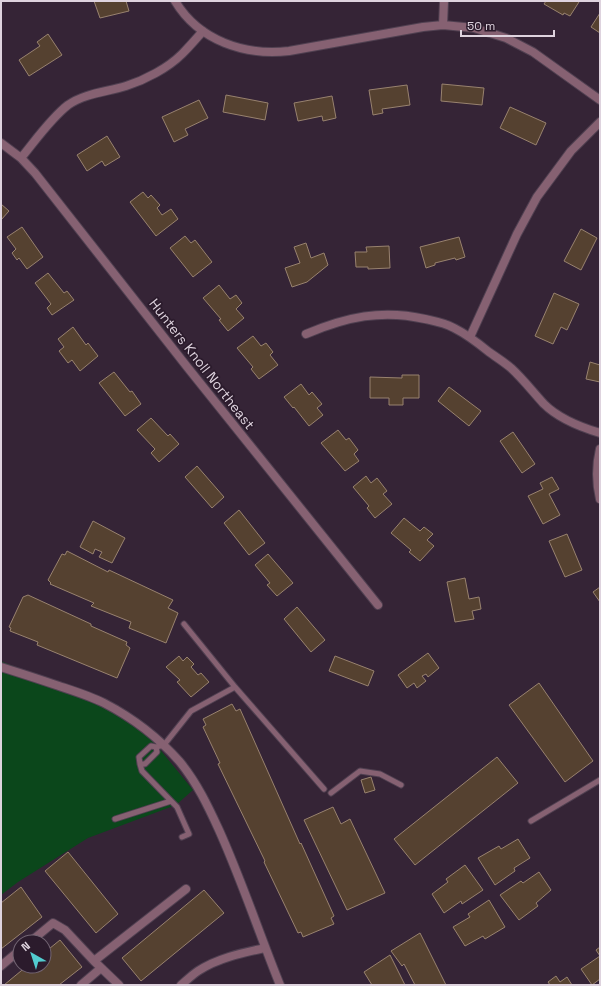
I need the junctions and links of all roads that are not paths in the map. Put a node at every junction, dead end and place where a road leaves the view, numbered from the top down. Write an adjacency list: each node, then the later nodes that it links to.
1 (175, 1): 4 (street)
2 (444, 1): 3 (street)
3 (443, 25): 4 (street); 5 (street)
4 (202, 31): 8 (street)
5 (600, 100)
6 (600, 122): 10 (street)
7 (1, 143): 8 (street, Hunters Knoll Northeast)
8 (21, 158): 14 (street, Hunters Knoll Northeast)
9 (306, 334): 10 (street)
10 (470, 337): 11 (street)
11 (600, 433)
12 (600, 449): 13 (street)
13 (600, 499)
14 (378, 605)
15 (184, 624): 17 (lane)
16 (1, 667): 18 (street)
17 (235, 687): 18 (lane); 22 (lane)
18 (160, 746): 19 (lane); 19 (lane); 30 (street)
19 (140, 764): 24 (lane)
20 (600, 780): 26 (lane)
21 (401, 785): 23 (lane)
22 (324, 789)
23 (330, 793)
24 (171, 801): 25 (lane); 27 (lane)
25 (115, 819)
26 (531, 821)
27 (182, 836)
28 (186, 889): 32 (street)
29 (40, 934): 32 (street)
30 (265, 948): 37 (street); 38 (street)
31 (12, 957): 33 (street)
32 (94, 961): 34 (street)
33 (1, 966)
34 (101, 968): 35 (street); 36 (street)
35 (81, 985)
36 (119, 985)
37 (181, 985)
38 (280, 985)

